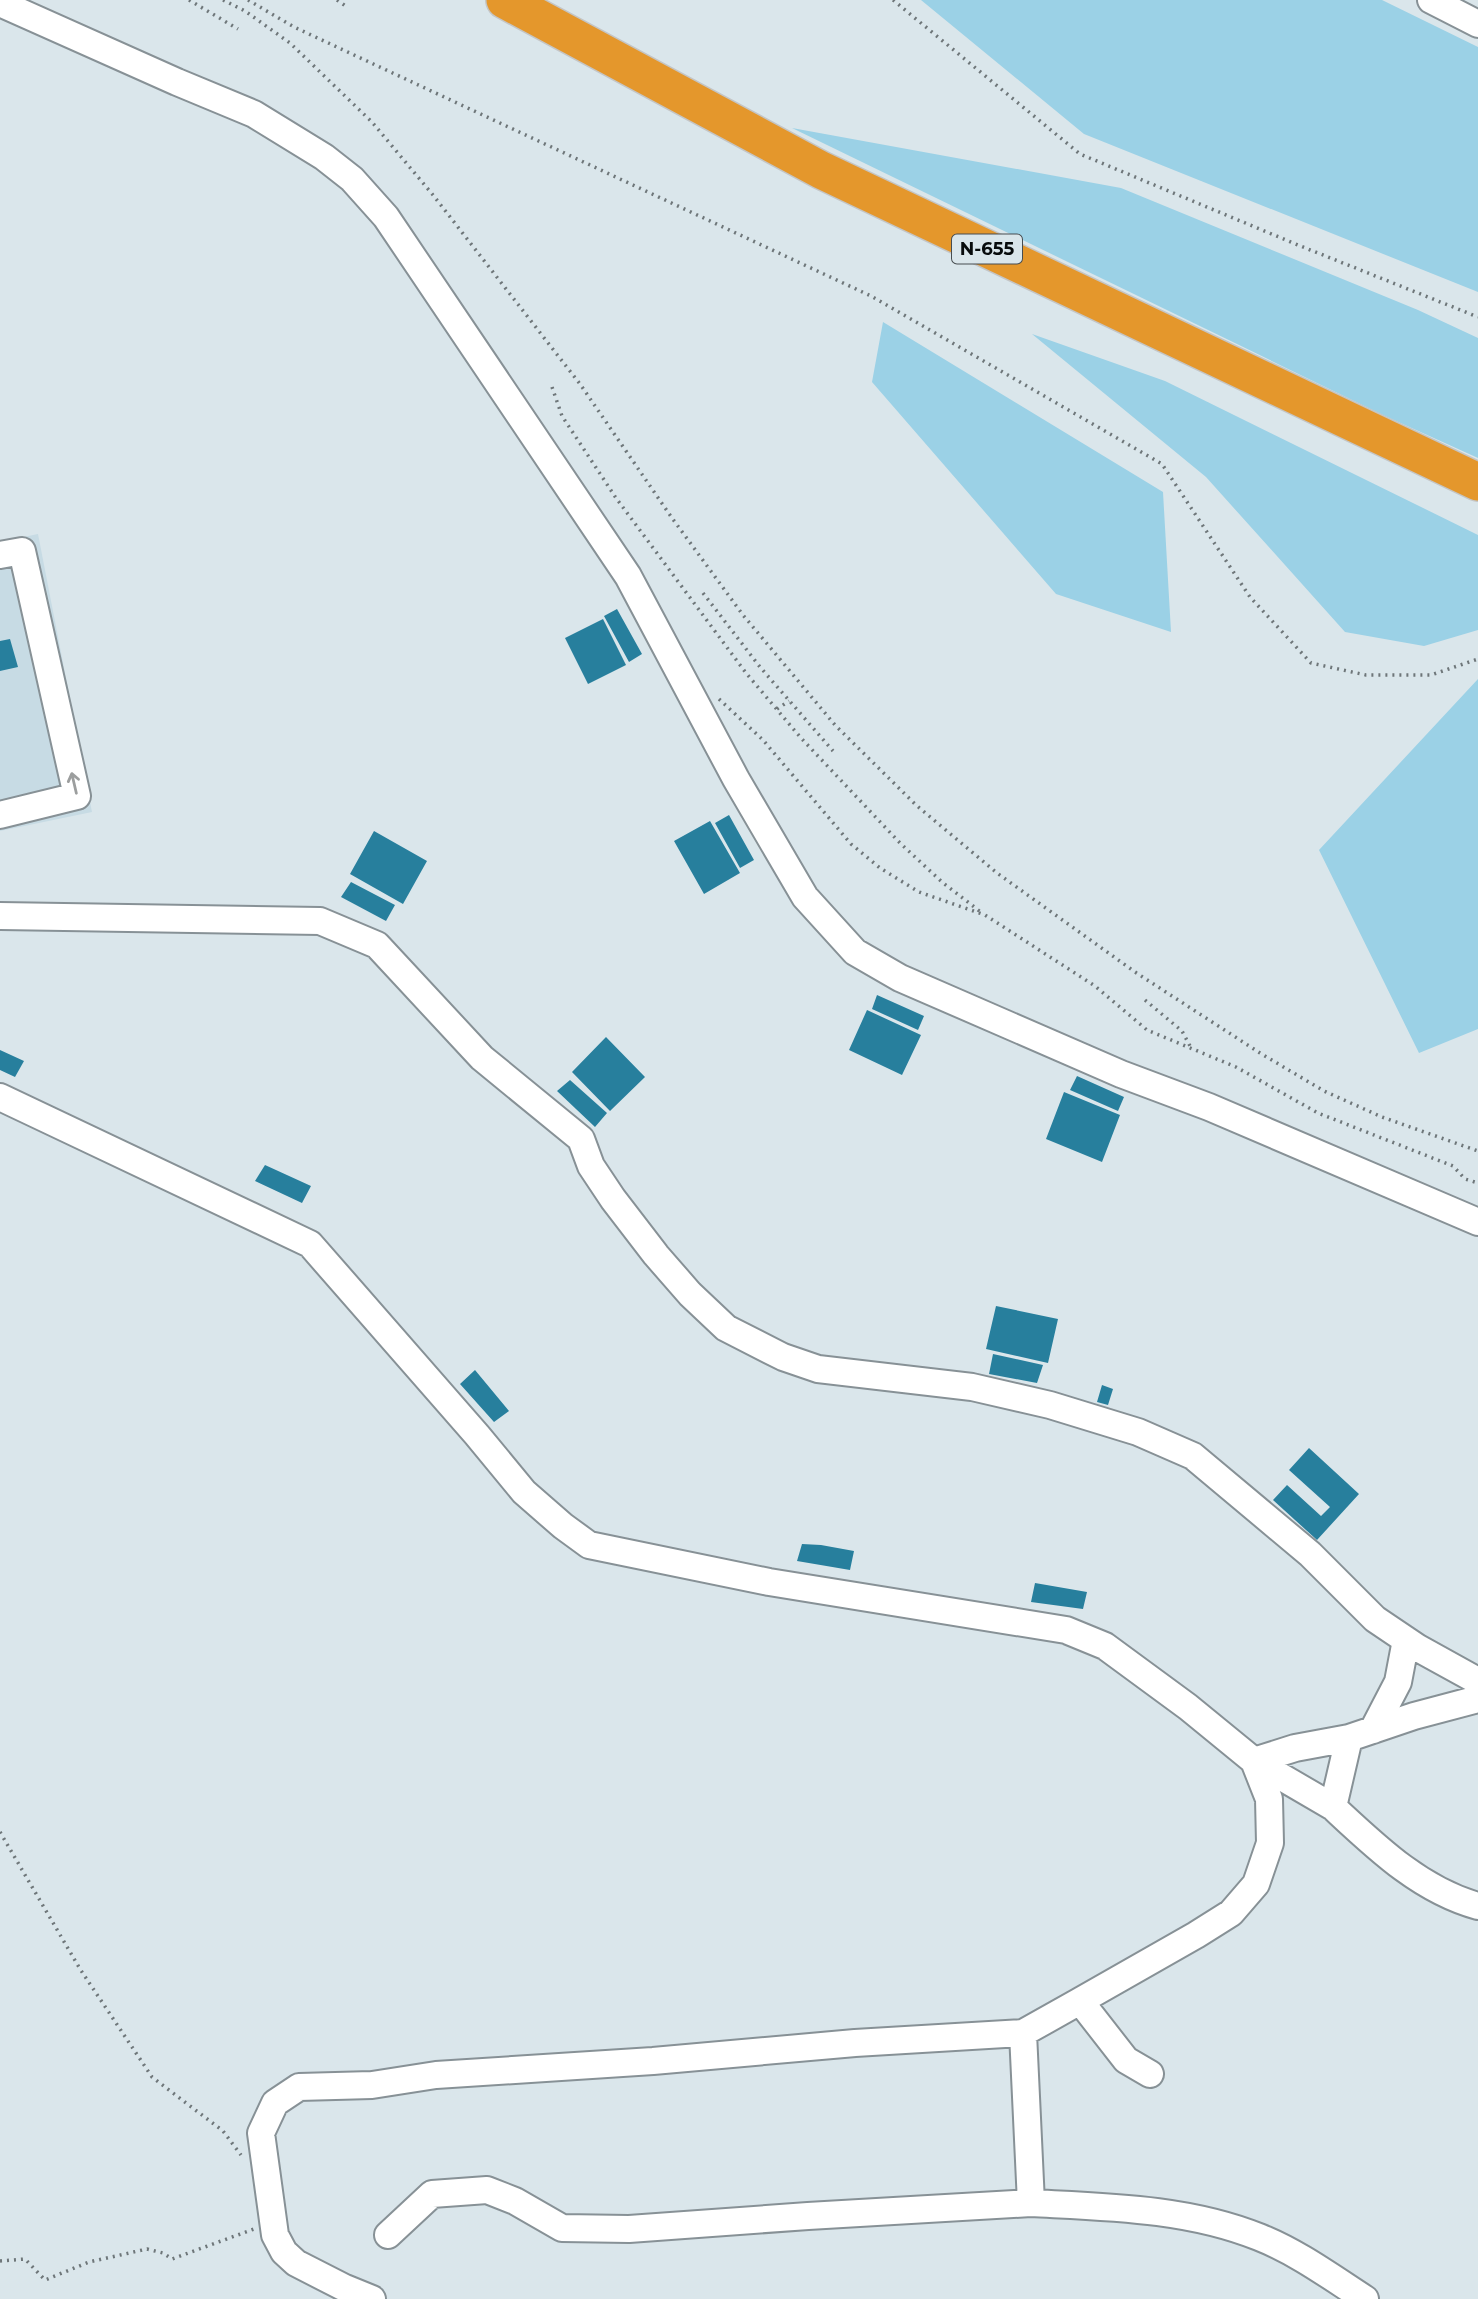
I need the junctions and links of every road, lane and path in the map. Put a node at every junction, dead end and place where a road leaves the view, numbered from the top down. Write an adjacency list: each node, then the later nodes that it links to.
1 (189, 0): 11 (path)
2 (223, 0): 28 (path)
3 (248, 0): 17 (path)
4 (337, 0): 9 (path)
5 (505, 0): 14 (highway, N-655)
6 (893, 0): 12 (path)
7 (1431, 0): 10 (street)
8 (0, 3): 30 (street)
9 (347, 7)
10 (1478, 24)
11 (238, 29)
12 (1478, 317)
13 (552, 387): 20 (path)
14 (1478, 482)
15 (0, 555): 22 (street, one-way to 15)
16 (703, 593): 19 (path)
17 (1478, 659)
18 (717, 696): 23 (path)
19 (789, 701): 20 (path); 21 (path)
20 (777, 709): 23 (path)
21 (833, 751)
22 (0, 815)
23 (985, 915): 26 (path)
24 (0, 916): 31 (street)
25 (1146, 1000): 26 (path)
26 (1190, 1047): 29 (path)
27 (0, 1097): 35 (street)
28 (1478, 1151)
29 (1478, 1183)
30 (1478, 1222)
31 (1406, 1640): 32 (street); 34 (street)
32 (1478, 1681)
33 (1478, 1699): 34 (street)
34 (1361, 1734): 35 (street); 36 (street)
35 (1254, 1761): 36 (street); 39 (street)
36 (1333, 1807): 38 (street)
37 (0, 1832): 42 (path)
38 (1478, 1906)
39 (1080, 2001): 40 (street); 41 (street)
40 (1023, 2033): 43 (street); 47 (street)
41 (1150, 2074)
42 (241, 2155)
43 (1031, 2203): 45 (street); 48 (street)
44 (256, 2229): 46 (path)
45 (388, 2235)
46 (0, 2261)
47 (372, 2299)
48 (1365, 2299)

